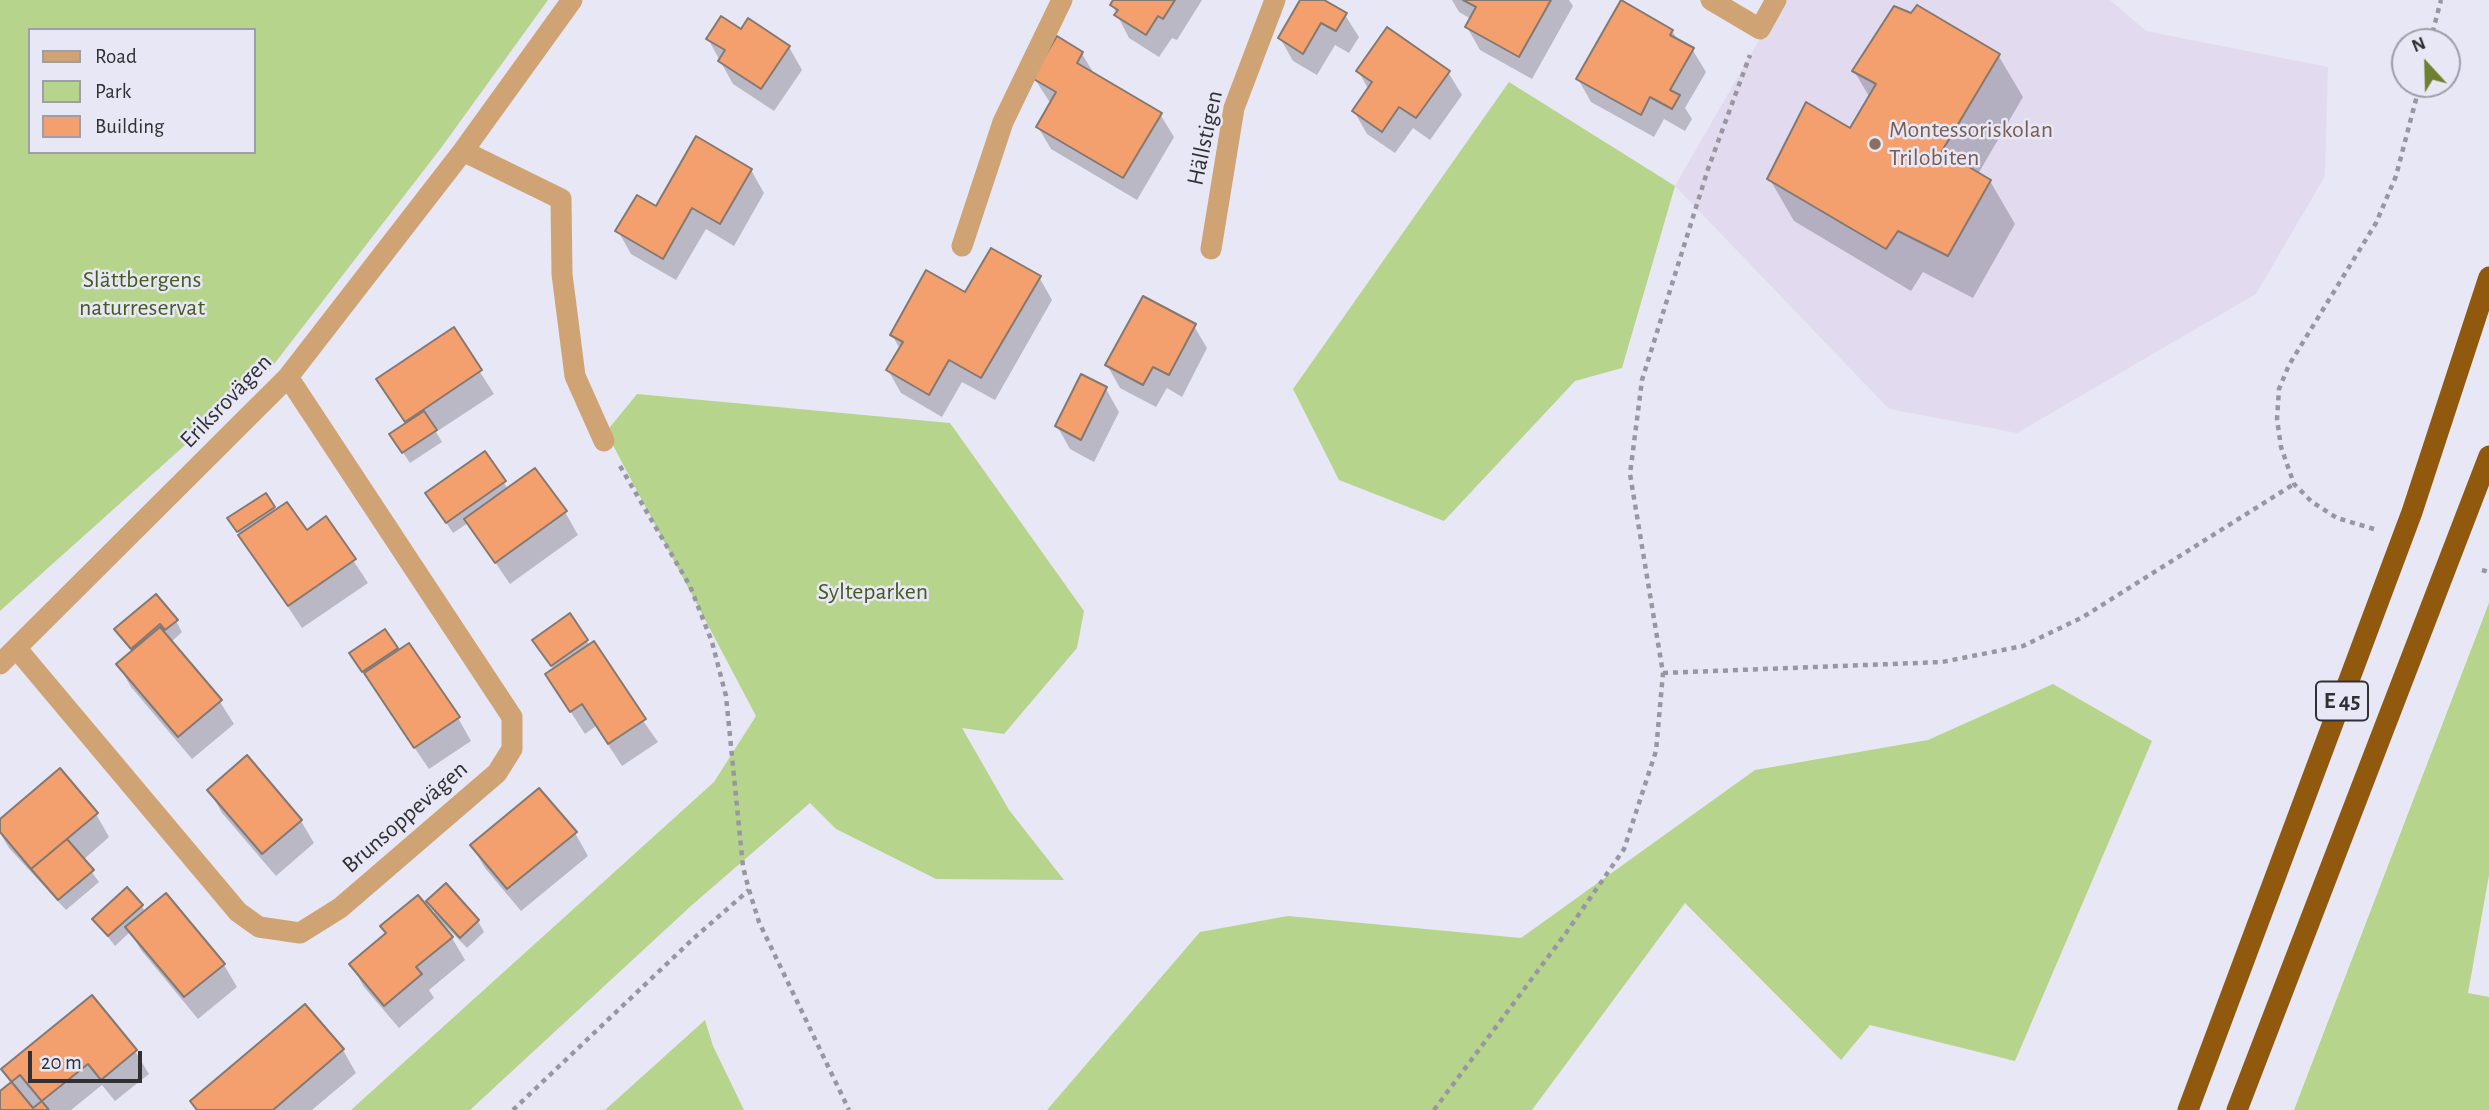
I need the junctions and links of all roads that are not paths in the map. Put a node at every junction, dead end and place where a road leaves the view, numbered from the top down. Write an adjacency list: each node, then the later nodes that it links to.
1 (572, 0): 6 (street, Eriksrovägen)
2 (1062, 0): 7 (street)
3 (1275, 0): 8 (street, Hällstigen)
4 (1711, 0): 5 (street)
5 (1776, 0)
6 (463, 151): 10 (street, Eriksrovägen); 11 (street)
7 (962, 246)
8 (1211, 249)
9 (2489, 277): 15 (highway, E 45)
10 (288, 377): 13 (street, Eriksrovägen); 13 (street, Brunsoppevägen)
11 (604, 441)
12 (2489, 456): 16 (highway, E 45)
13 (17, 649): 14 (street, Eriksrovägen)
14 (0, 664)
15 (2188, 1110)
16 (2237, 1110)

